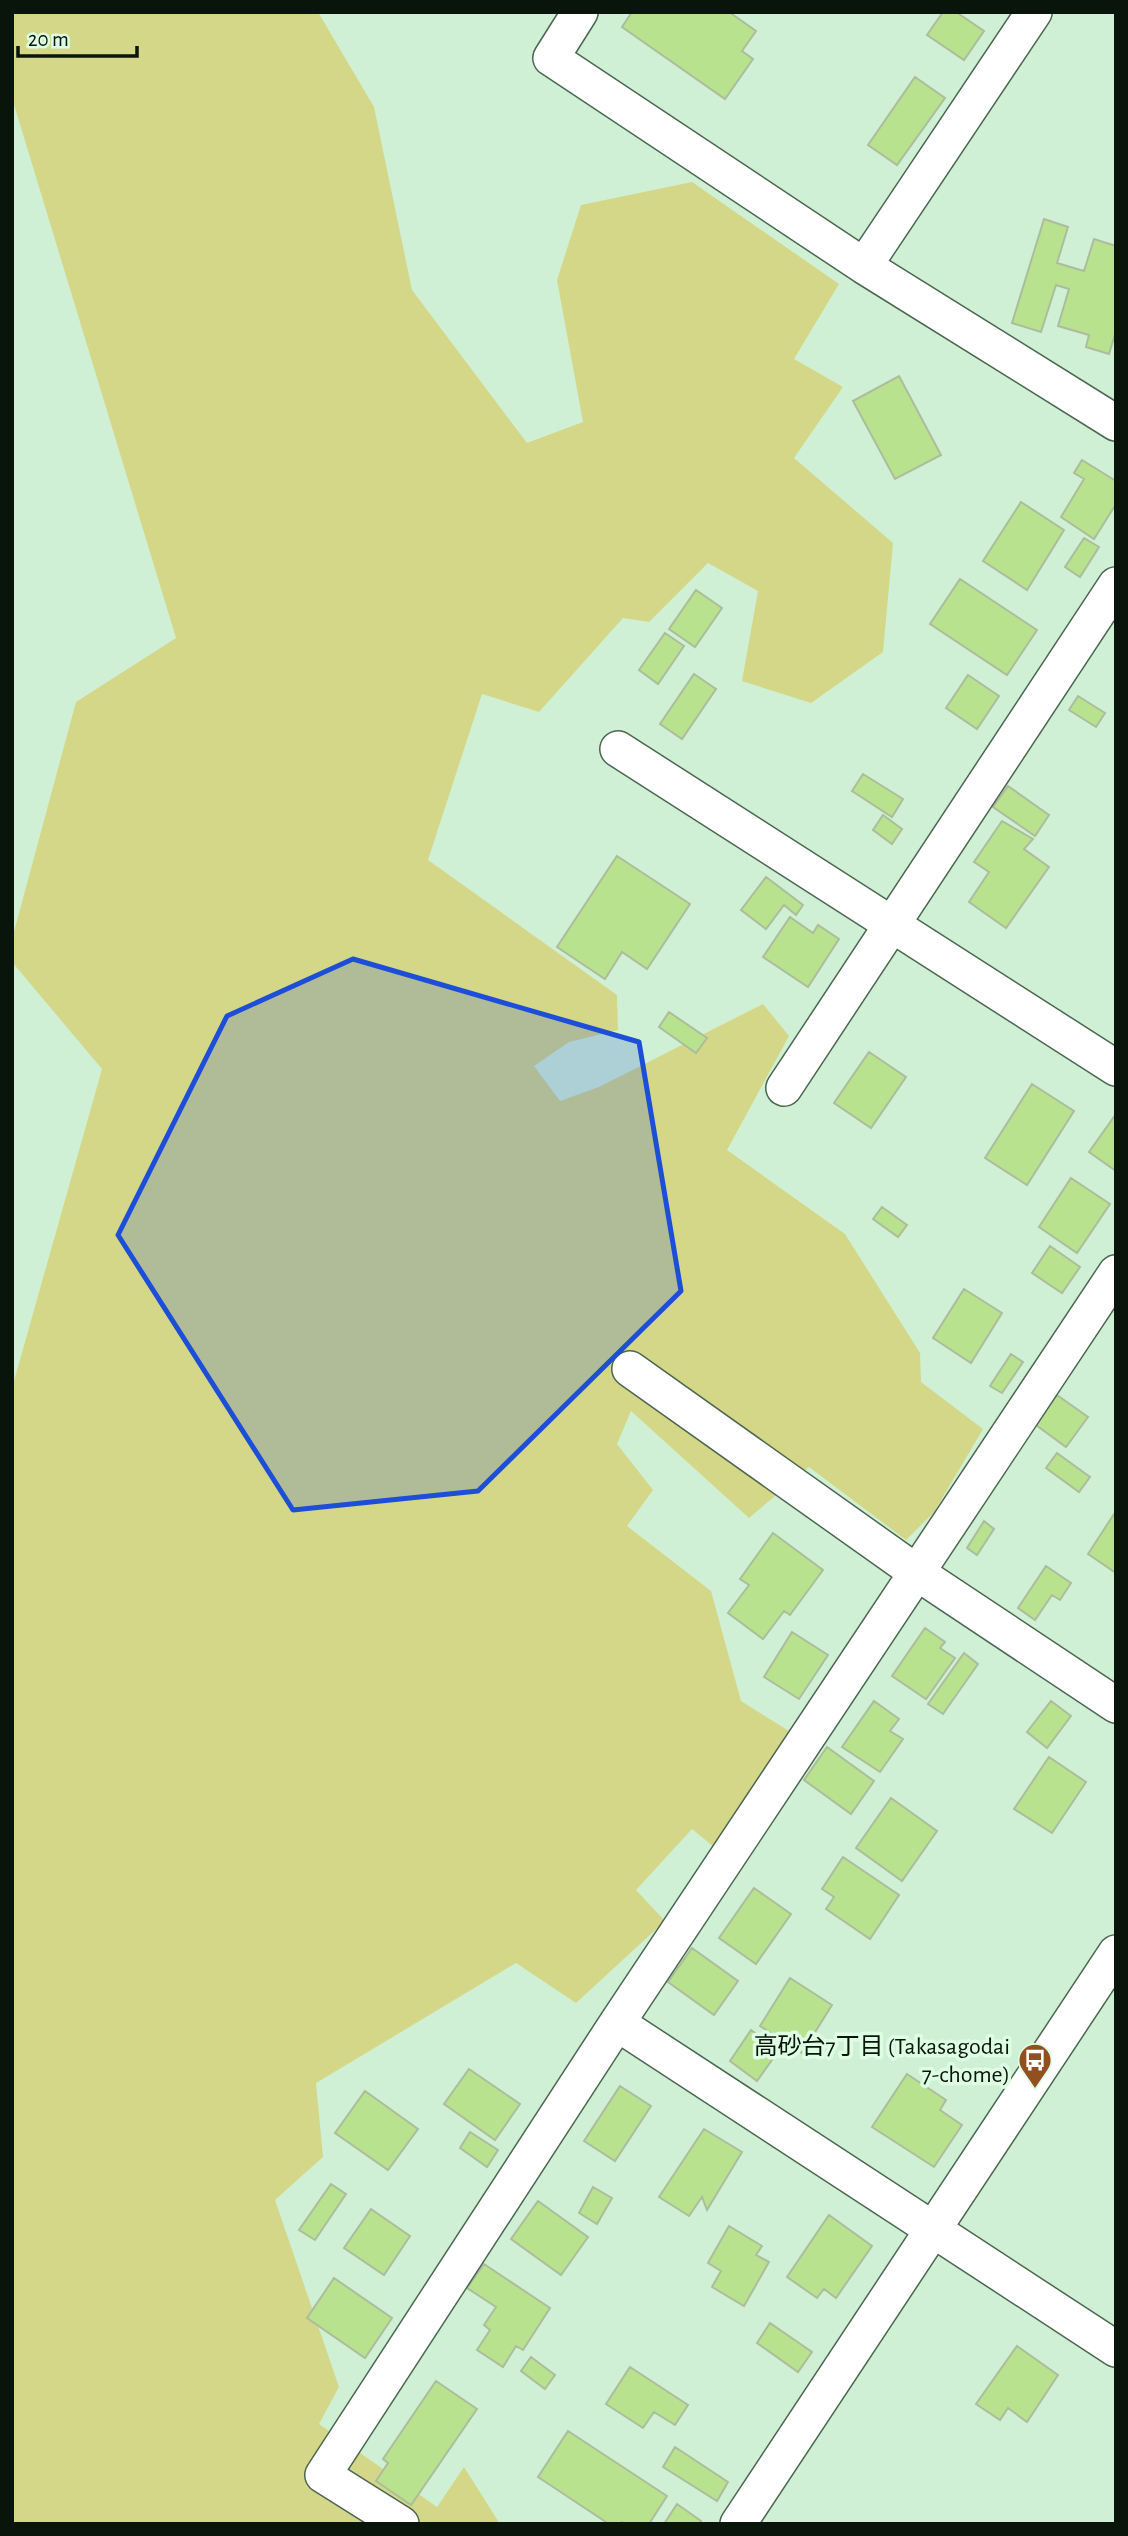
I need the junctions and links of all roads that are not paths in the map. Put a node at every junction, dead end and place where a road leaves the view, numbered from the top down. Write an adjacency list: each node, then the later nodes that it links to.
1 (580, 12): 3 (street)
2 (1034, 12): 3 (street)
3 (864, 266): 4 (street)
4 (1116, 423)
5 (1116, 585): 7 (street)
6 (618, 749): 7 (street)
7 (892, 924): 8 (street); 9 (street)
8 (1116, 1068)
9 (784, 1088)
10 (1116, 1273): 12 (street)
11 (630, 1368): 12 (street)
12 (916, 1572): 13 (street); 15 (street)
13 (1116, 1705)
14 (1116, 1953): 16 (street)
15 (617, 2023): 16 (street); 18 (street)
16 (934, 2231): 17 (street); 19 (street)
17 (1116, 2349)
18 (401, 2524)
19 (738, 2524)

